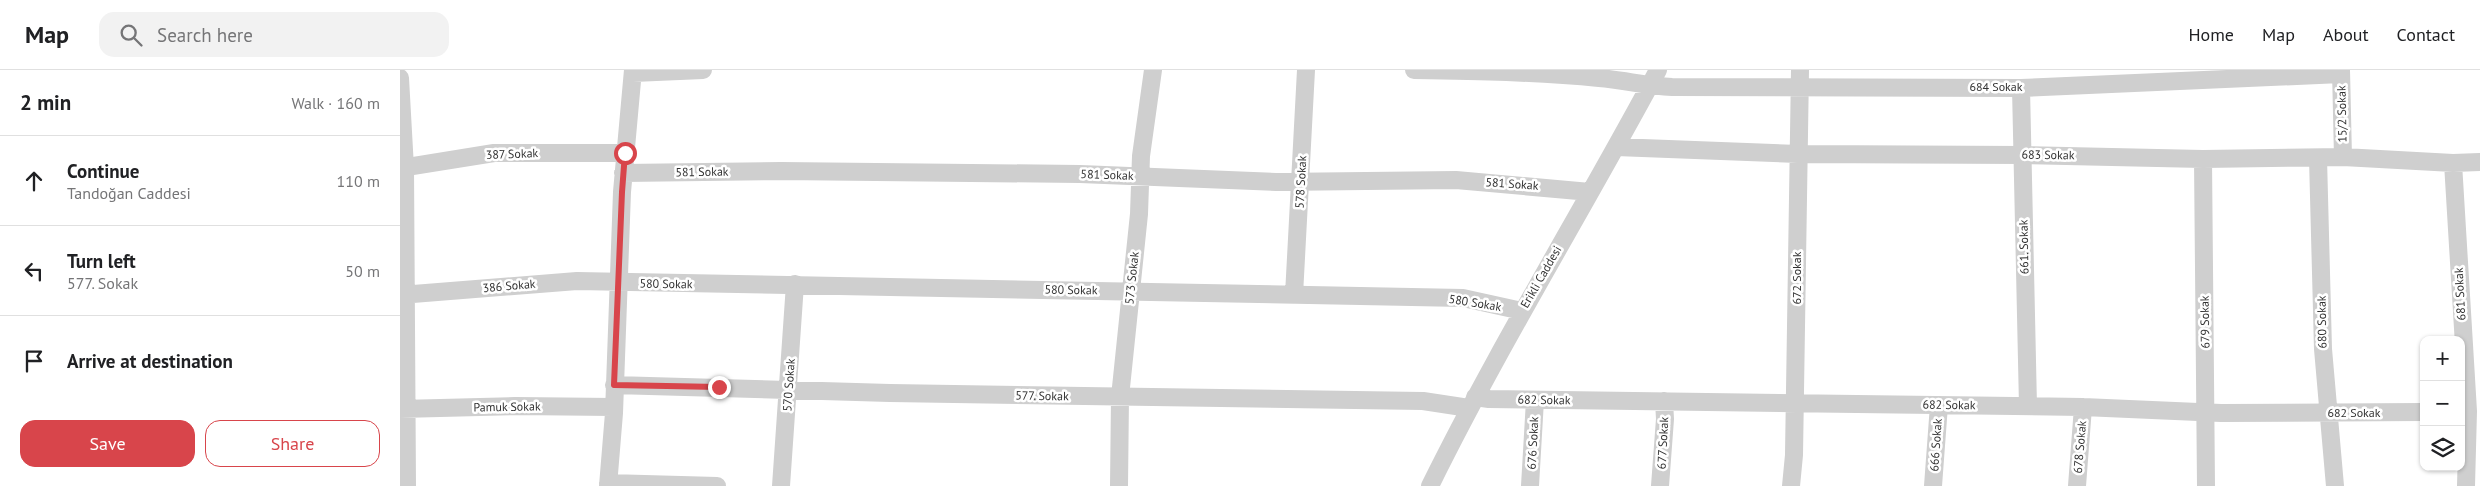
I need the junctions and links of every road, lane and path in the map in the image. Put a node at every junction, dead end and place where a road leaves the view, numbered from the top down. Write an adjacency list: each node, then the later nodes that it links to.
1 (703, 70): 6 (street)
2 (1153, 70): 23 (street, 573 Sokak)
3 (1306, 70): 24 (street, 578 Sokak)
4 (1414, 70): 10 (street, 684 Sokak)
5 (1658, 70): 10 (street, Erikli Caddesi)
6 (633, 71): 13 (street)
7 (2341, 72): 11 (street, 684 Sokak); 16 (street, 15/2 Sokak)
8 (400, 78): 21 (street)
9 (1800, 78): 10 (street, 684 Sokak); 11 (street, 684 Sokak); 14 (street, 672 Sokak)
10 (1649, 86): 12 (street, Erikli Caddesi)
11 (2021, 88): 15 (street, 661. Sokak)
12 (1616, 147): 14 (street, 683 Sokak); 25 (street, Erikli Caddesi)
13 (625, 153): 21 (street, 387 Sokak); 22 (street)
14 (1798, 154): 15 (street, 683 Sokak); 38 (street, 672 Sokak)
15 (2024, 155): 18 (street, 683 Sokak); 40 (street, 661. Sokak)
16 (2343, 157): 17 (street, 683 Sokak); 20 (street, 683 Sokak)
17 (2318, 158): 18 (street, 683 Sokak); 47 (street, 680 Sokak)
18 (2203, 159): 45 (street, 679 Sokak)
19 (2480, 162): 20 (street, 683 Sokak)
20 (2453, 163): 44 (street, 681 Sokak)
21 (402, 168): 29 (street)
22 (623, 173): 23 (street, 581 Sokak); 26 (street)
23 (1140, 176): 24 (street, 581 Sokak); 28 (street, 573 Sokak)
24 (1302, 182): 25 (street, 581 Sokak); 30 (street, 578 Sokak)
25 (1590, 192): 31 (street, Erikli Caddesi)
26 (618, 283): 27 (street, 580 Sokak); 29 (street, 386 Sokak); 32 (street)
27 (795, 284): 28 (street, 580 Sokak); 33 (street, 570 Sokak)
28 (1131, 291): 30 (street, 580 Sokak); 34 (street, 573 Sokak)
29 (402, 295): 43 (street)
30 (1294, 295): 31 (street, 580 Sokak)
31 (1522, 311): 37 (street, Erikli Caddesi)
32 (614, 385): 33 (street, 577. Sokak); 41 (street)
33 (789, 389): 34 (street, 577. Sokak); 51 (street, 570 Sokak)
34 (1120, 397): 37 (street, 577. Sokak); 52 (street, 573 Sokak)
35 (1534, 400): 36 (street, 682 Sokak); 37 (street, 682 Sokak); 54 (street, 676 Sokak)
36 (1664, 401): 38 (street, 682 Sokak); 55 (street, 677 Sokak)
37 (1472, 402): 53 (street, Erikli Caddesi)
38 (1794, 404): 39 (street, 682 Sokak); 56 (street, 672 Sokak)
39 (1940, 405): 40 (street, 682 Sokak); 57 (street, 666 Sokak)
40 (2028, 406): 42 (street, 682 Sokak)
41 (614, 407): 43 (street, Pamuk Sokak); 48 (street)
42 (2083, 407): 45 (street, 682 Sokak); 58 (street, 678 Sokak)
43 (403, 409): 49 (street)
44 (2470, 411): 61 (street, 681 Sokak)
45 (2206, 412): 47 (street, 682 Sokak); 59 (street, 679 Sokak)
46 (2420, 412): 47 (street, 682 Sokak)
47 (2327, 413): 60 (street, 680 Sokak)
48 (608, 484): 50 (street)
49 (407, 486)
50 (717, 486)
51 (781, 486)
52 (1119, 486)
53 (1430, 486)
54 (1530, 486)
55 (1660, 486)
56 (1791, 486)
57 (1933, 486)
58 (2077, 486)
59 (2206, 486)
60 (2335, 486)
61 (2466, 486)

